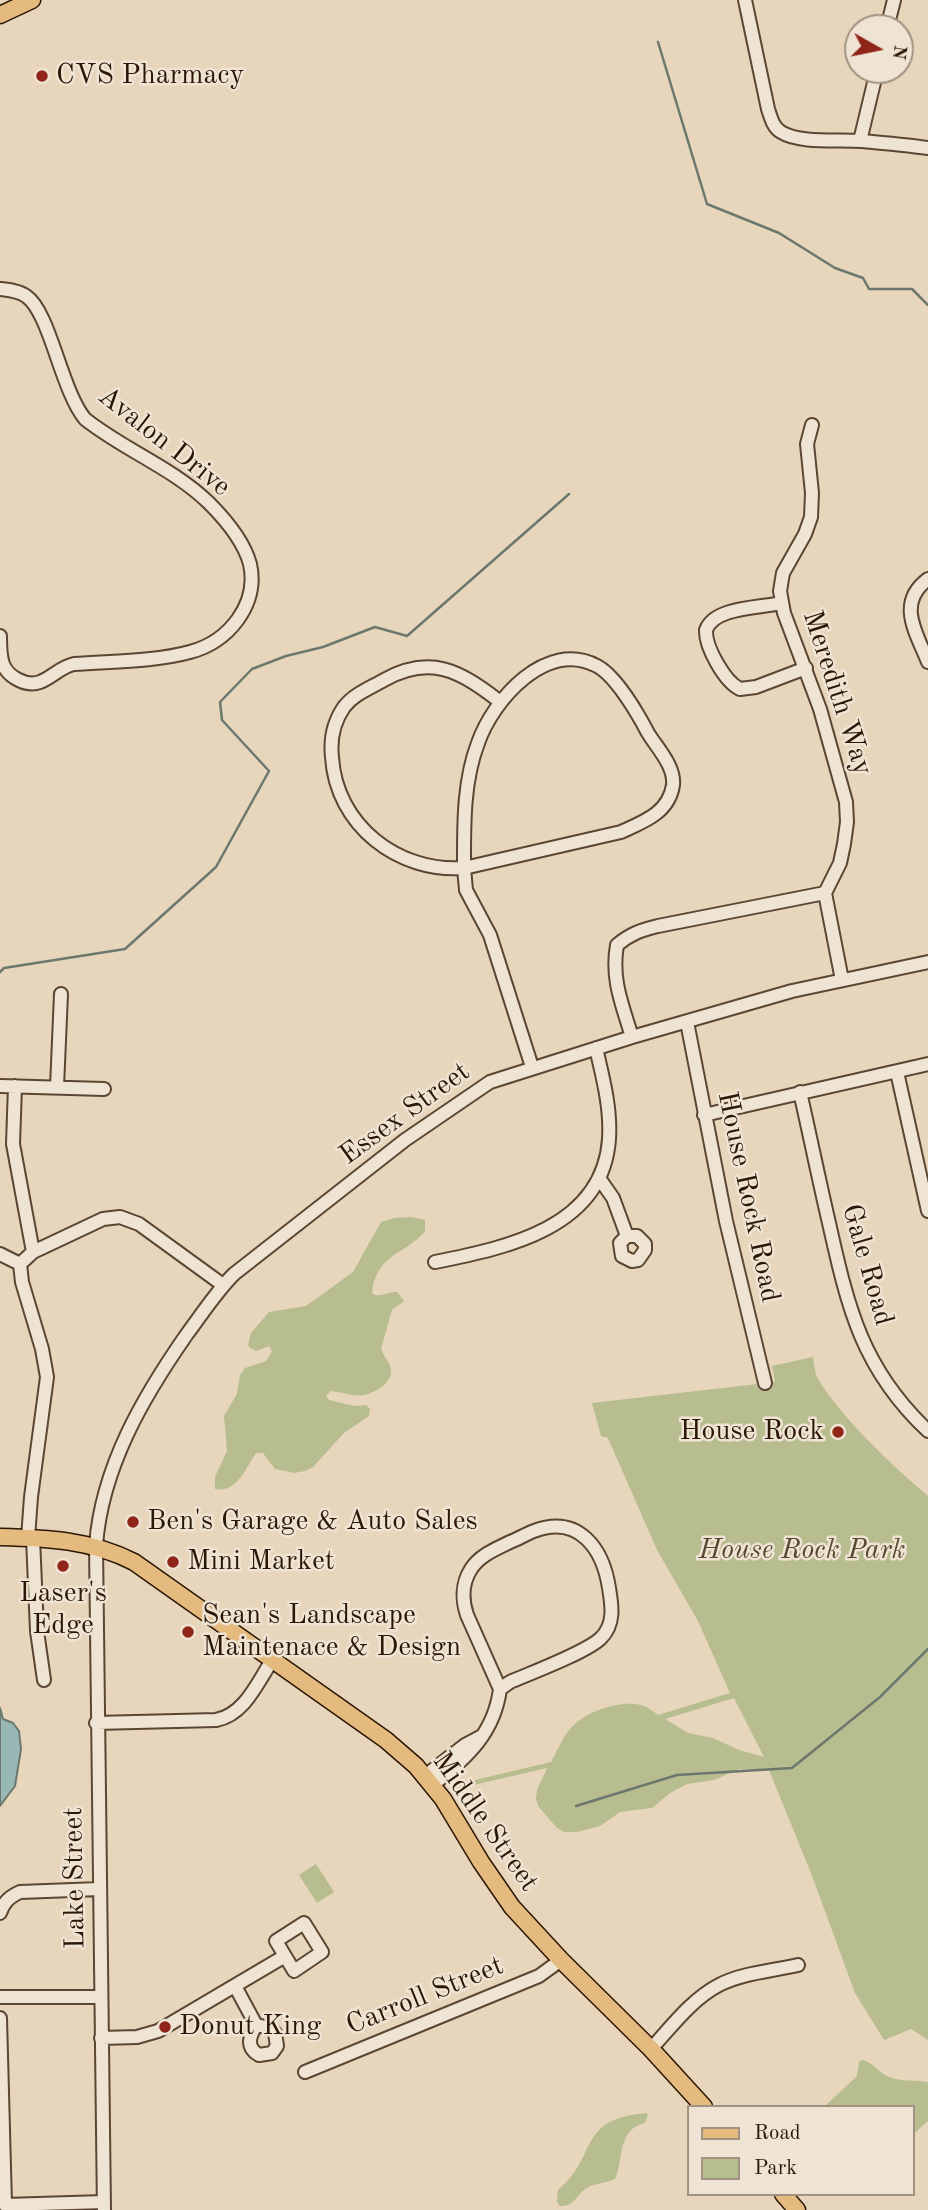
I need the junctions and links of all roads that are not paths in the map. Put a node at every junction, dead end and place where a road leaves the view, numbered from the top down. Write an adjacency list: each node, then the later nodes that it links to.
1 (18, 0): 4 (main road)
2 (32, 0): 5 (main road)
3 (745, 0): 7 (street)
4 (0, 4)
5 (0, 15)
6 (874, 84): 7 (street)
7 (860, 141): 8 (street)
8 (928, 148)
9 (0, 289): 13 (street, Avalon Drive)
10 (812, 425): 12 (street, Meredith Way)
11 (928, 579): 14 (street)
12 (781, 603): 15 (street, Meredith Way); 15 (street)
13 (0, 636)
14 (928, 662)
15 (806, 668): 18 (street, Meredith Way)
16 (499, 701): 17 (street); 17 (street); 17 (street)
17 (464, 869): 26 (street)
18 (825, 893): 20 (street); 23 (street)
19 (928, 962): 20 (street, Essex Street)
20 (842, 980): 22 (street, Essex Street)
21 (61, 994): 30 (street)
22 (687, 1021): 23 (street, Essex Street); 33 (street, House Rock Road)
23 (632, 1037): 24 (street, Essex Street)
24 (596, 1048): 26 (street, Essex Street); 34 (street)
25 (928, 1064): 27 (street)
26 (533, 1067): 41 (street, Essex Street)
27 (897, 1072): 32 (street); 35 (street)
28 (0, 1086): 29 (street)
29 (15, 1086): 30 (street); 37 (street)
30 (57, 1087): 31 (street)
31 (104, 1089)
32 (800, 1093): 33 (street); 43 (street, Gale Road)
33 (704, 1115): 42 (street, House Rock Road)
34 (599, 1178): 36 (street); 39 (street)
35 (928, 1210)
36 (627, 1236)
37 (33, 1252): 40 (street); 41 (street)
38 (0, 1254): 40 (street)
39 (435, 1262)
40 (20, 1265): 45 (street)
41 (223, 1285): 46 (street, Essex Street)
42 (765, 1383)
43 (928, 1431)
44 (0, 1537): 45 (main road, Middle Street)
45 (30, 1538): 46 (main road, Middle Street); 48 (street)
46 (96, 1545): 47 (main road, Middle Street); 50 (street, Lake Street)
47 (273, 1659): 50 (street); 51 (main road, Middle Street)
48 (44, 1680)
49 (500, 1689): 49 (street); 51 (street)
50 (96, 1723): 52 (street, Lake Street)
51 (429, 1781): 55 (main road, Middle Street)
52 (99, 1889): 53 (street); 59 (street, Lake Street)
53 (1, 1907)
54 (285, 1956): 57 (street)
55 (561, 1960): 63 (main road, Middle Street); 64 (street, Carroll Street)
56 (798, 1965): 63 (street)
57 (235, 1986): 61 (street); 62 (street)
58 (0, 1997): 59 (street)
59 (101, 1997): 62 (street, Lake Street)
60 (0, 2018): 68 (street)
61 (256, 2025)
62 (101, 2038): 67 (street, Lake Street)
63 (651, 2049): 65 (main road, Middle Street)
64 (305, 2072)
65 (702, 2105)
66 (785, 2196): 69 (main road)
67 (104, 2206): 68 (street)
68 (6, 2208)
69 (797, 2210)

